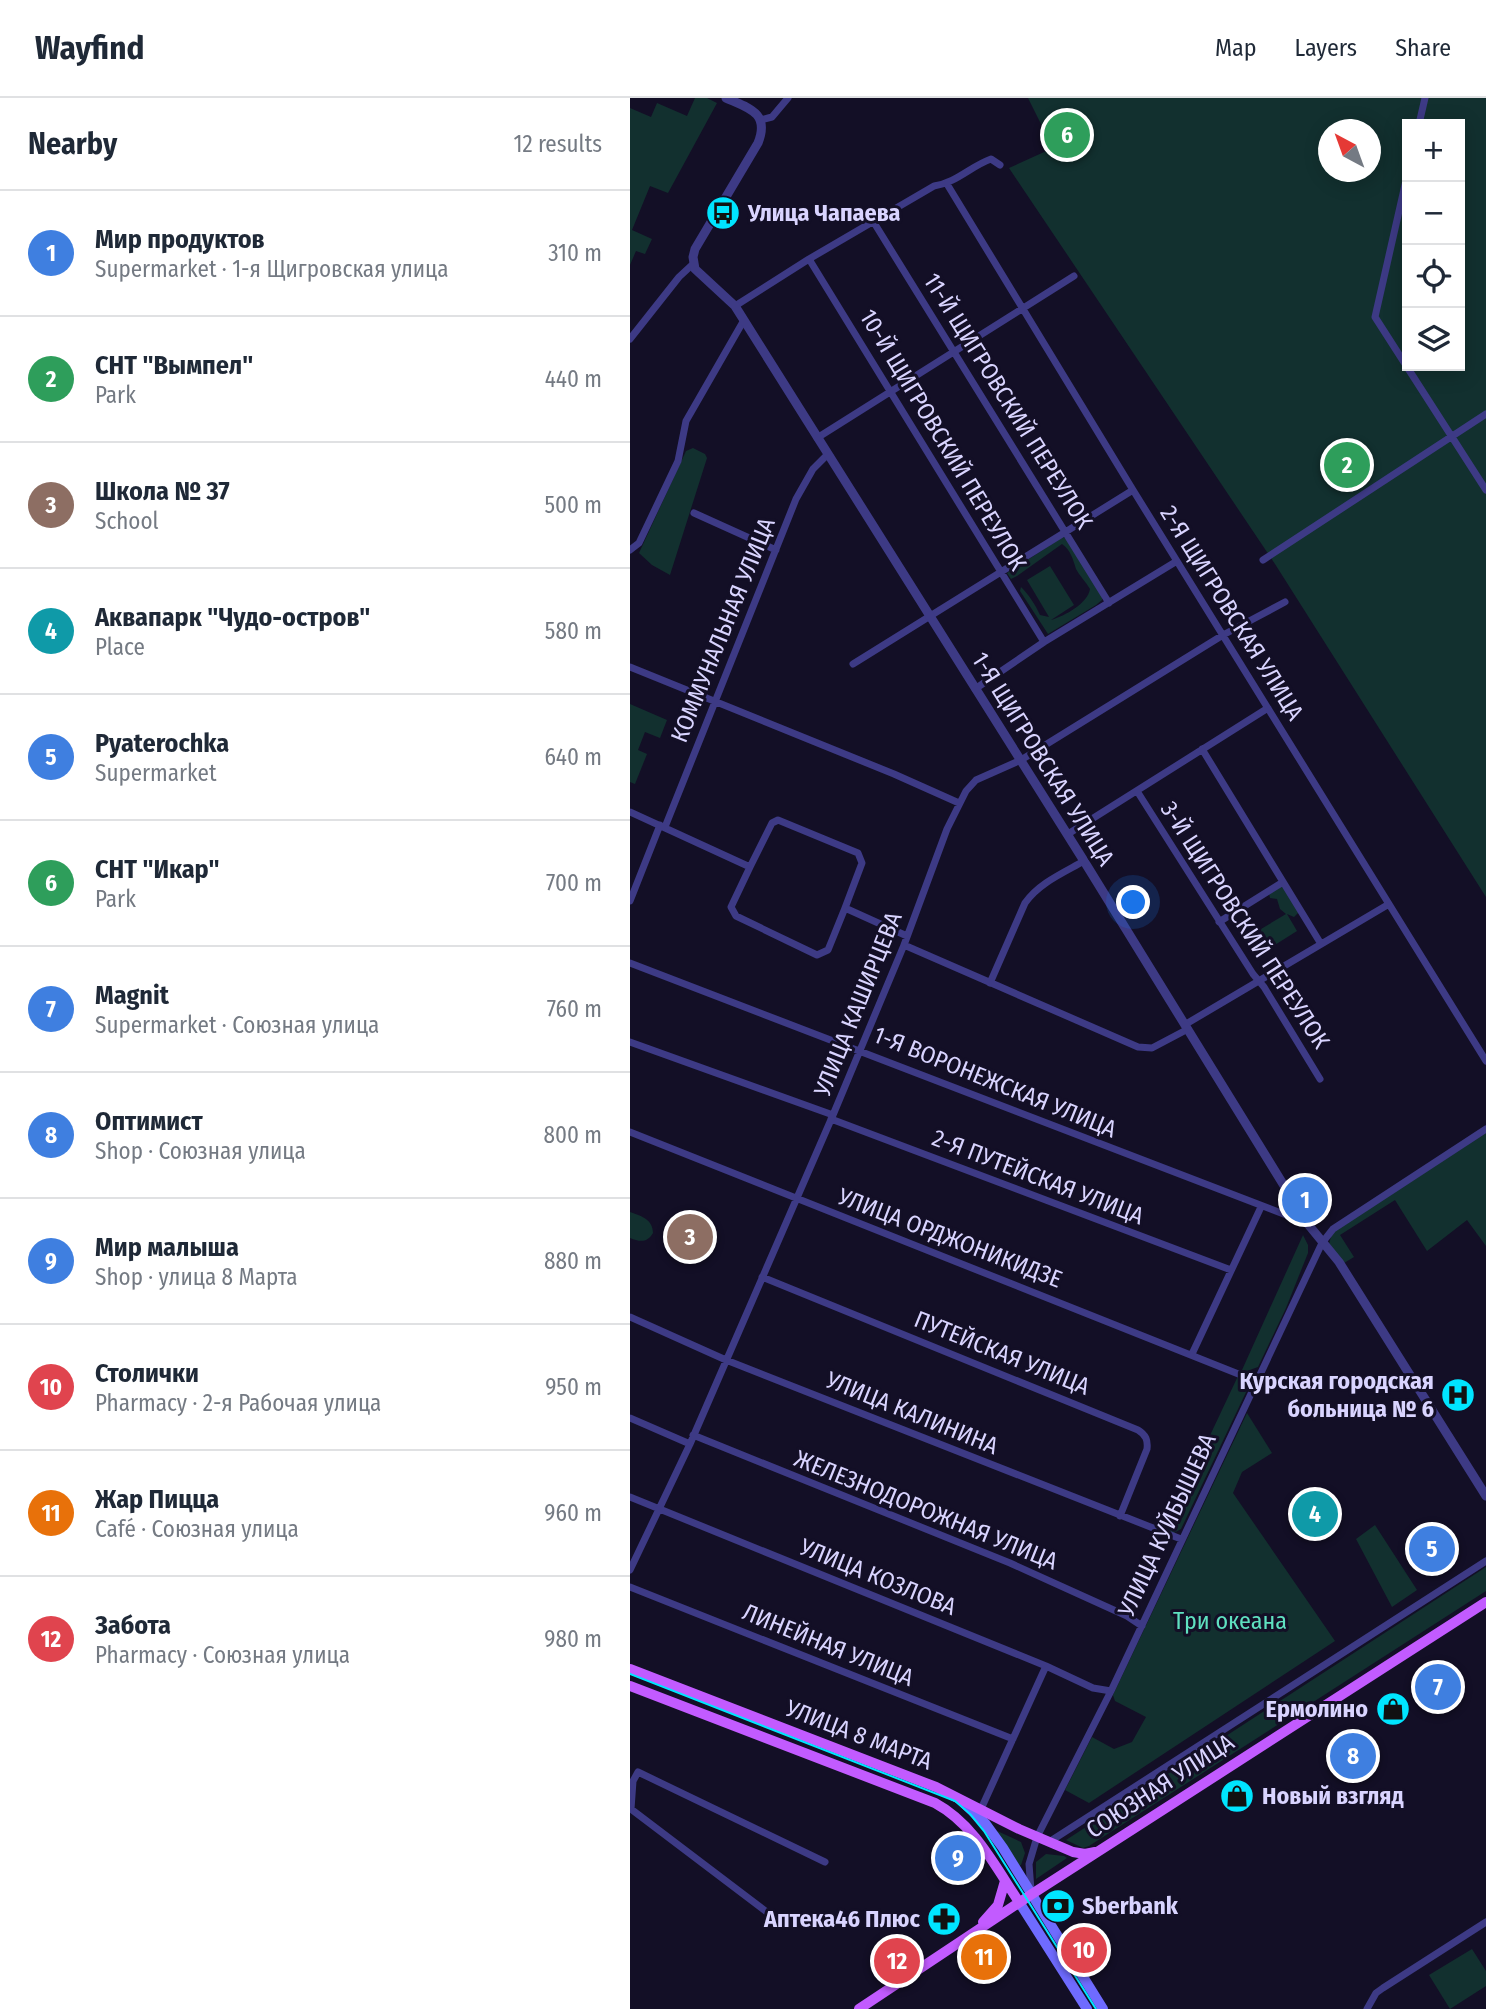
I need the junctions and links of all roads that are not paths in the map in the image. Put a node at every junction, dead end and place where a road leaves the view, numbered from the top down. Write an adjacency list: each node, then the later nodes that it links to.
1 (726, 98): 5 (street)
2 (788, 98): 5 (street)
3 (1424, 98): 4 (street)
4 (1420, 119)
5 (761, 120): 11 (street)
6 (1000, 165): 8 (street)
7 (1406, 182): 20 (street)
8 (947, 184): 9 (street); 14 (street, 2-Я ЩИГРОВСКАЯ УЛИЦА)
9 (873, 221): 10 (street); 17 (street, 11-Й ЩИГРОВСКИЙ ПЕРЕУЛОК)
10 (809, 259): 13 (street); 18 (street, 10-Й ЩИГРОВСКИЙ ПЕРЕУЛОК)
11 (693, 264): 13 (street, 1-Я ЩИГРОВСКАЯ УЛИЦА); 16 (street)
12 (1074, 276): 14 (street)
13 (735, 306): 15 (street, 1-Я ЩИГРОВСКАЯ УЛИЦА)
14 (1022, 310): 17 (street); 24 (street, 2-Я ЩИГРОВСКАЯ УЛИЦА)
15 (744, 320): 21 (street, 1-Я ЩИГРОВСКАЯ УЛИЦА); 27 (street)
16 (630, 339)
17 (955, 352): 18 (street); 26 (street, 11-Й ЩИГРОВСКИЙ ПЕРЕУЛОК)
18 (891, 392): 21 (street); 31 (street, 10-Й ЩИГРОВСКИЙ ПЕРЕУЛОК)
19 (1486, 414): 20 (street)
20 (1452, 436): 23 (street); 29 (street)
21 (817, 438): 22 (street, 1-Я ЩИГРОВСКАЯ УЛИЦА)
22 (827, 454): 28 (street, КОММУНАЛЬНАЯ УЛИЦА); 34 (street, 1-Я ЩИГРОВСКАЯ УЛИЦА)
23 (1486, 489)
24 (1133, 491): 26 (street); 30 (street, 2-Я ЩИГРОВСКАЯ УЛИЦА)
25 (694, 513): 28 (street)
26 (1066, 532): 31 (street); 33 (street, 11-Й ЩИГРОВСКИЙ ПЕРЕУЛОК)
27 (630, 550)
28 (776, 550): 40 (street, КОММУНАЛЬНАЯ УЛИЦА)
29 (1263, 560)
30 (1177, 561): 33 (street); 35 (street, 2-Я ЩИГРОВСКАЯ УЛИЦА)
31 (1001, 572): 34 (street); 36 (street, 10-Й ЩИГРОВСКИЙ ПЕРЕУЛОК)
32 (1285, 602): 35 (street, УЛИЦА КАШИРЦЕВА)
33 (1109, 603): 36 (street)
34 (930, 617): 37 (street); 39 (street, 1-Я ЩИГРОВСКАЯ УЛИЦА)
35 (1223, 635): 41 (street, 2-Я ЩИГРОВСКАЯ УЛИЦА); 43 (street, УЛИЦА КАШИРЦЕВА)
36 (1044, 642): 39 (street)
37 (853, 664)
38 (630, 667): 40 (street)
39 (975, 689): 43 (street, 1-Я ЩИГРОВСКАЯ УЛИЦА)
40 (715, 701): 45 (street); 47 (street, КОММУНАЛЬНАЯ УЛИЦА)
41 (1268, 708): 42 (street); 53 (street, 2-Я ЩИГРОВСКАЯ УЛИЦА)
42 (1202, 748): 44 (street); 51 (street)
43 (1021, 761): 45 (street, УЛИЦА КАШИРЦЕВА); 48 (street, 1-Я ЩИГРОВСКАЯ УЛИЦА)
44 (1137, 790): 48 (street); 55 (street, 3-Й ЩИГРОВСКИЙ ПЕРЕУЛОК)
45 (959, 803): 56 (street, УЛИЦА КАШИРЦЕВА)
46 (630, 812): 47 (street)
47 (663, 826): 50 (street); 52 (street, КОММУНАЛЬНАЯ УЛИЦА)
48 (1068, 834): 49 (street, 1-Я ЩИГРОВСКАЯ УЛИЦА)
49 (1084, 861): 61 (street); 62 (street, 1-Я ЩИГРОВСКАЯ УЛИЦА)
50 (750, 867): 54 (street); 54 (street)
51 (1283, 882): 55 (street); 57 (street)
52 (630, 901)
53 (1390, 904): 57 (street); 65 (street, 2-Я ЩИГРОВСКАЯ УЛИЦА)
54 (845, 908): 56 (street)
55 (1219, 922): 60 (street, 3-Й ЩИГРОВСКИЙ ПЕРЕУЛОК)
56 (907, 936): 58 (street, УЛИЦА КАШИРЦЕВА)
57 (1321, 944): 60 (street)
58 (904, 945): 61 (street); 64 (street, УЛИЦА КАШИРЦЕВА)
59 (630, 963): 64 (street, 1-Я ВОРОНЕЖСКАЯ УЛИЦА)
60 (1258, 981): 62 (street); 66 (street, 3-Й ЩИГРОВСКИЙ ПЕРЕУЛОК)
61 (990, 983): 62 (street)
62 (1187, 1027): 72 (street, 1-Я ЩИГРОВСКАЯ УЛИЦА)
63 (630, 1042): 67 (street, 2-Я ПУТЕЙСКАЯ УЛИЦА)
64 (860, 1050): 67 (street, УЛИЦА КАШИРЦЕВА); 71 (street, 1-Я ВОРОНЕЖСКАЯ УЛИЦА)
65 (1486, 1061)
66 (1320, 1079)
67 (832, 1117): 70 (street, УЛИЦА КАШИРЦЕВА); 74 (street, 2-Я ПУТЕЙСКАЯ УЛИЦА)
68 (1486, 1129): 73 (street, УЛИЦА КУЙБЫШЕВА)
69 (630, 1132): 70 (street, УЛИЦА ОРДЖОНИКИДЗЕ)
70 (797, 1198): 75 (street, УЛИЦА КАШИРЦЕВА); 77 (street, УЛИЦА ОРДЖОНИКИДЗЕ)
71 (1261, 1207): 72 (street, 1-Я ВОРОНЕЖСКАЯ УЛИЦА); 74 (street)
72 (1307, 1223): 73 (street, 1-Я ЩИГРОВСКАЯ УЛИЦА)
73 (1322, 1242): 79 (street, УЛИЦА КУЙБЫШЕВА); 83 (street, 1-Я ЩИГРОВСКАЯ УЛИЦА)
74 (1231, 1270): 77 (street)
75 (762, 1276): 78 (street, УЛИЦА КАШИРЦЕВА); 86 (street, ПУТЕЙСКАЯ УЛИЦА)
76 (630, 1317): 78 (street, УЛИЦА КАЛИНИНА)
77 (1192, 1354): 79 (street, УЛИЦА ОРДЖОНИКИДЗЕ)
78 (726, 1360): 81 (street, УЛИЦА КАШИРЦЕВА); 86 (street, УЛИЦА КАЛИНИНА)
79 (1256, 1381): 87 (street, УЛИЦА КУЙБЫШЕВА)
80 (630, 1418): 82 (street)
81 (693, 1435): 82 (street, УЛИЦА КАШИРЦЕВА); 92 (street, ЖЕЛЕЗНОДОРОЖНАЯ УЛИЦА)
82 (690, 1444): 85 (street, УЛИЦА КАШИРЦЕВА)
83 (1486, 1496)
84 (630, 1497): 85 (street, УЛИЦА КОЗЛОВА)
85 (658, 1508): 89 (street, УЛИЦА КАШИРЦЕВА); 93 (street, УЛИЦА КОЗЛОВА)
86 (1120, 1516): 87 (street, УЛИЦА КАЛИНИНА)
87 (1181, 1539): 92 (street, УЛИЦА КУЙБЫШЕВА)
88 (1486, 1561): 103 (street)
89 (630, 1570)
90 (630, 1587): 97 (street, ЛИНЕЙНАЯ УЛИЦА)
91 (1486, 1602): 104 (main road, СОЮЗНАЯ УЛИЦА)
92 (1142, 1626): 96 (street, УЛИЦА КУЙБЫШЕВА)
93 (1046, 1666): 96 (street, УЛИЦА КОЗЛОВА); 97 (street)
94 (630, 1670): 98 (main road, УЛИЦА 8 МАРТА)
95 (630, 1686): 106 (main road, УЛИЦА 8 МАРТА)
96 (1111, 1691): 102 (street, УЛИЦА КУЙБЫШЕВА)
97 (1013, 1739): 101 (street)
98 (957, 1797): 101 (main road); 107 (main road, УЛИЦА 8 МАРТА)
99 (631, 1800): 100 (street); 105 (street)
100 (631, 1809): 109 (street)
101 (981, 1809): 102 (main road)
102 (1037, 1837): 103 (main road); 107 (street, УЛИЦА КУЙБЫШЕВА)
103 (1049, 1842): 104 (main road)
104 (1098, 1851): 107 (main road, СОЮЗНАЯ УЛИЦА)
105 (825, 1862)
106 (1005, 1881): 108 (main road, УЛИЦА 8 МАРТА); 111 (main road)
107 (1032, 1894): 108 (main road, СОЮЗНАЯ УЛИЦА); 114 (main road, УЛИЦА 8 МАРТА)
108 (1020, 1902): 111 (main road, СОЮЗНАЯ УЛИЦА); 113 (main road)
109 (768, 1913)
110 (1486, 1922): 115 (street)
111 (957, 1944): 112 (main road, СОЮЗНАЯ УЛИЦА)
112 (859, 2009)
113 (1087, 2009)
114 (1103, 2009)
115 (1367, 2009)

